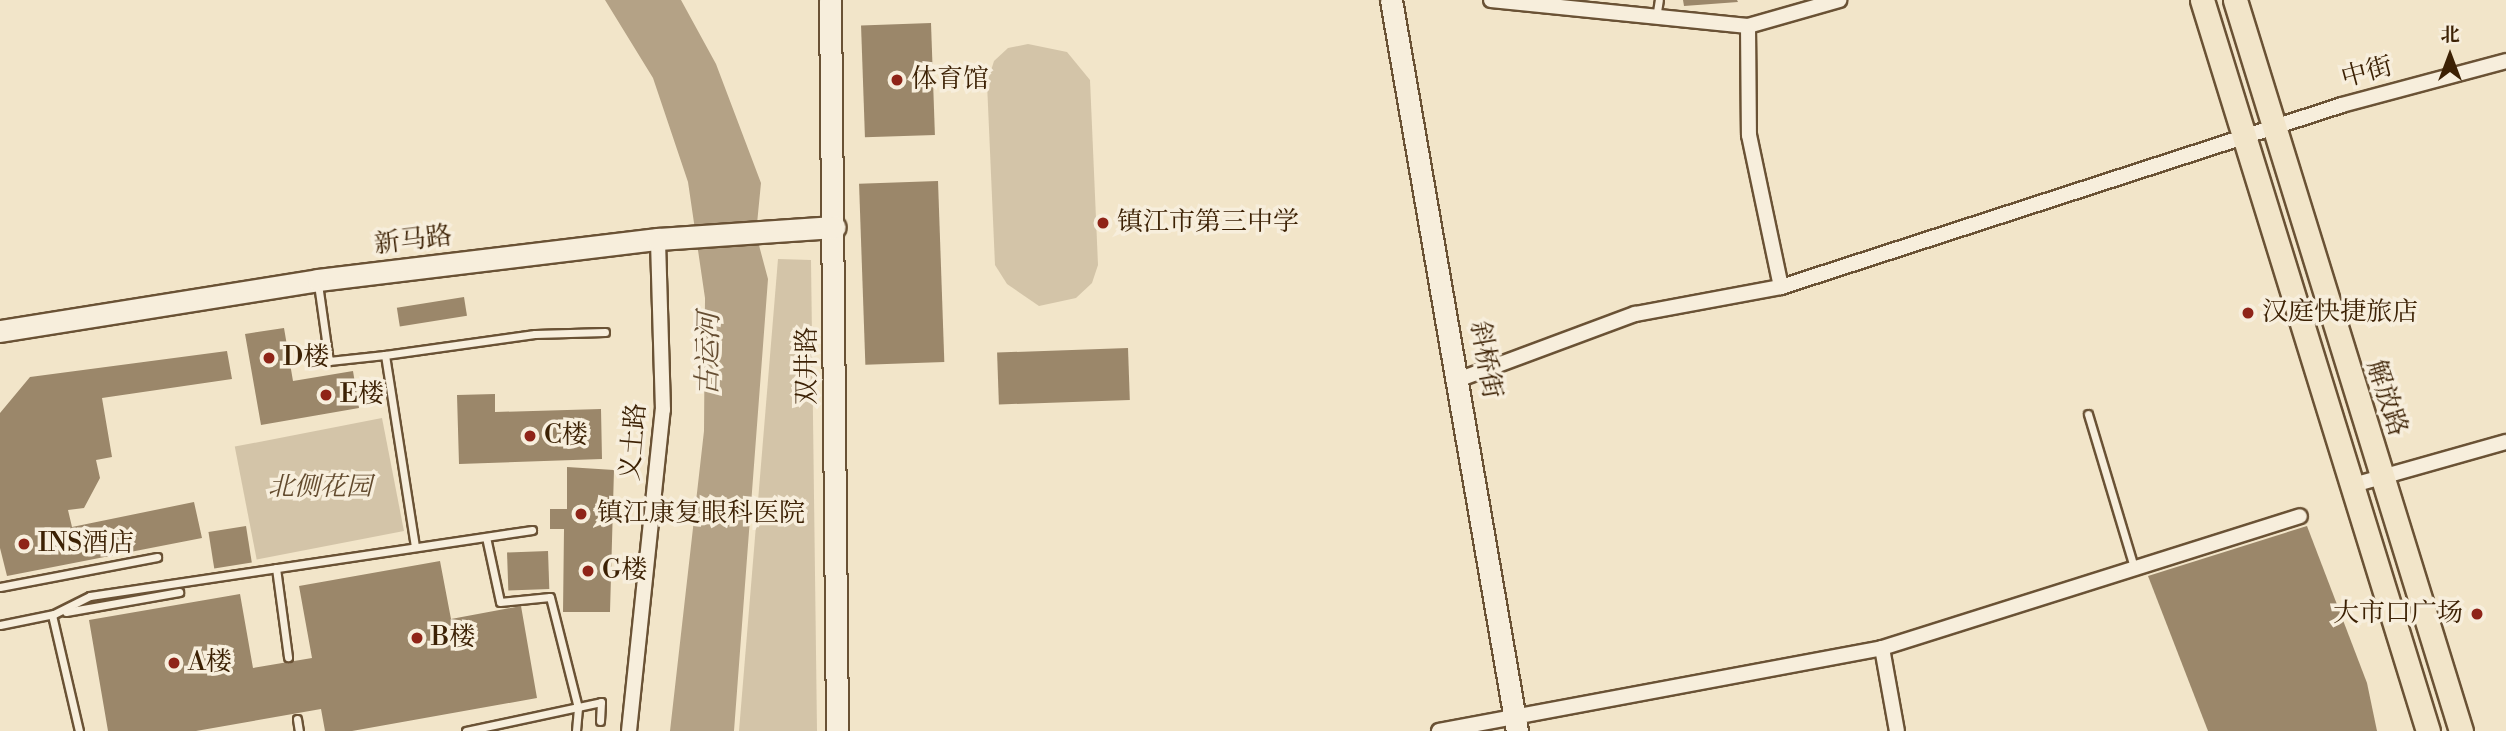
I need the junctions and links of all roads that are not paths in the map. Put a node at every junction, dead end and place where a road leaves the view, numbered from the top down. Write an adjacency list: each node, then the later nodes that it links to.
1 (830, 0): 13 (street, 双井路)
2 (1391, 0): 20 (street, 斜桥街)
3 (1491, 0): 8 (street)
4 (1659, 0): 8 (lane)
5 (1839, 0): 9 (street)
6 (2202, 0): 12 (main road)
7 (2235, 0): 11 (main road, 解放路)
8 (1656, 19): 9 (street)
9 (1748, 26): 16 (street)
10 (2506, 61): 11 (street, 中街)
11 (2273, 128): 12 (street, 中街); 23 (main road, 解放路)
12 (2244, 141): 16 (street, 中街); 24 (main road)
13 (835, 227): 14 (street, 新马路); 47 (street, 双井路)
14 (658, 239): 15 (street, 新马路); 46 (street, 义土路)
15 (318, 281): 17 (street, 新马路); 19 (lane)
16 (1781, 287): 20 (street, 中街)
17 (0, 331)
18 (605, 332): 19 (lane)
19 (385, 355): 28 (lane)
20 (1460, 379): 41 (street, 斜桥街)
21 (2088, 414): 30 (lane)
22 (2506, 442): 23 (street)
23 (2381, 476): 24 (street); 51 (main road, 解放路)
24 (2353, 485): 50 (main road)
25 (2300, 516): 30 (street)
26 (532, 530): 27 (lane)
27 (486, 537): 28 (lane); 38 (lane)
28 (415, 547): 31 (lane)
29 (157, 557): 32 (lane)
30 (2134, 567): 36 (street)
31 (276, 568): 34 (lane); 37 (lane)
32 (0, 587)
33 (179, 592): 34 (lane)
34 (52, 615): 35 (lane); 42 (lane)
35 (0, 625)
36 (1882, 648): 41 (street); 49 (street)
37 (288, 657)
38 (578, 708): 40 (lane); 44 (lane); 45 (lane)
39 (297, 719): 43 (lane)
40 (600, 722)
41 (1516, 723): 48 (street)
42 (79, 731)
43 (299, 731)
44 (466, 731)
45 (576, 731)
46 (629, 731)
47 (837, 731)
48 (1439, 731)
49 (1897, 731)
50 (2428, 731)
51 (2461, 731)

